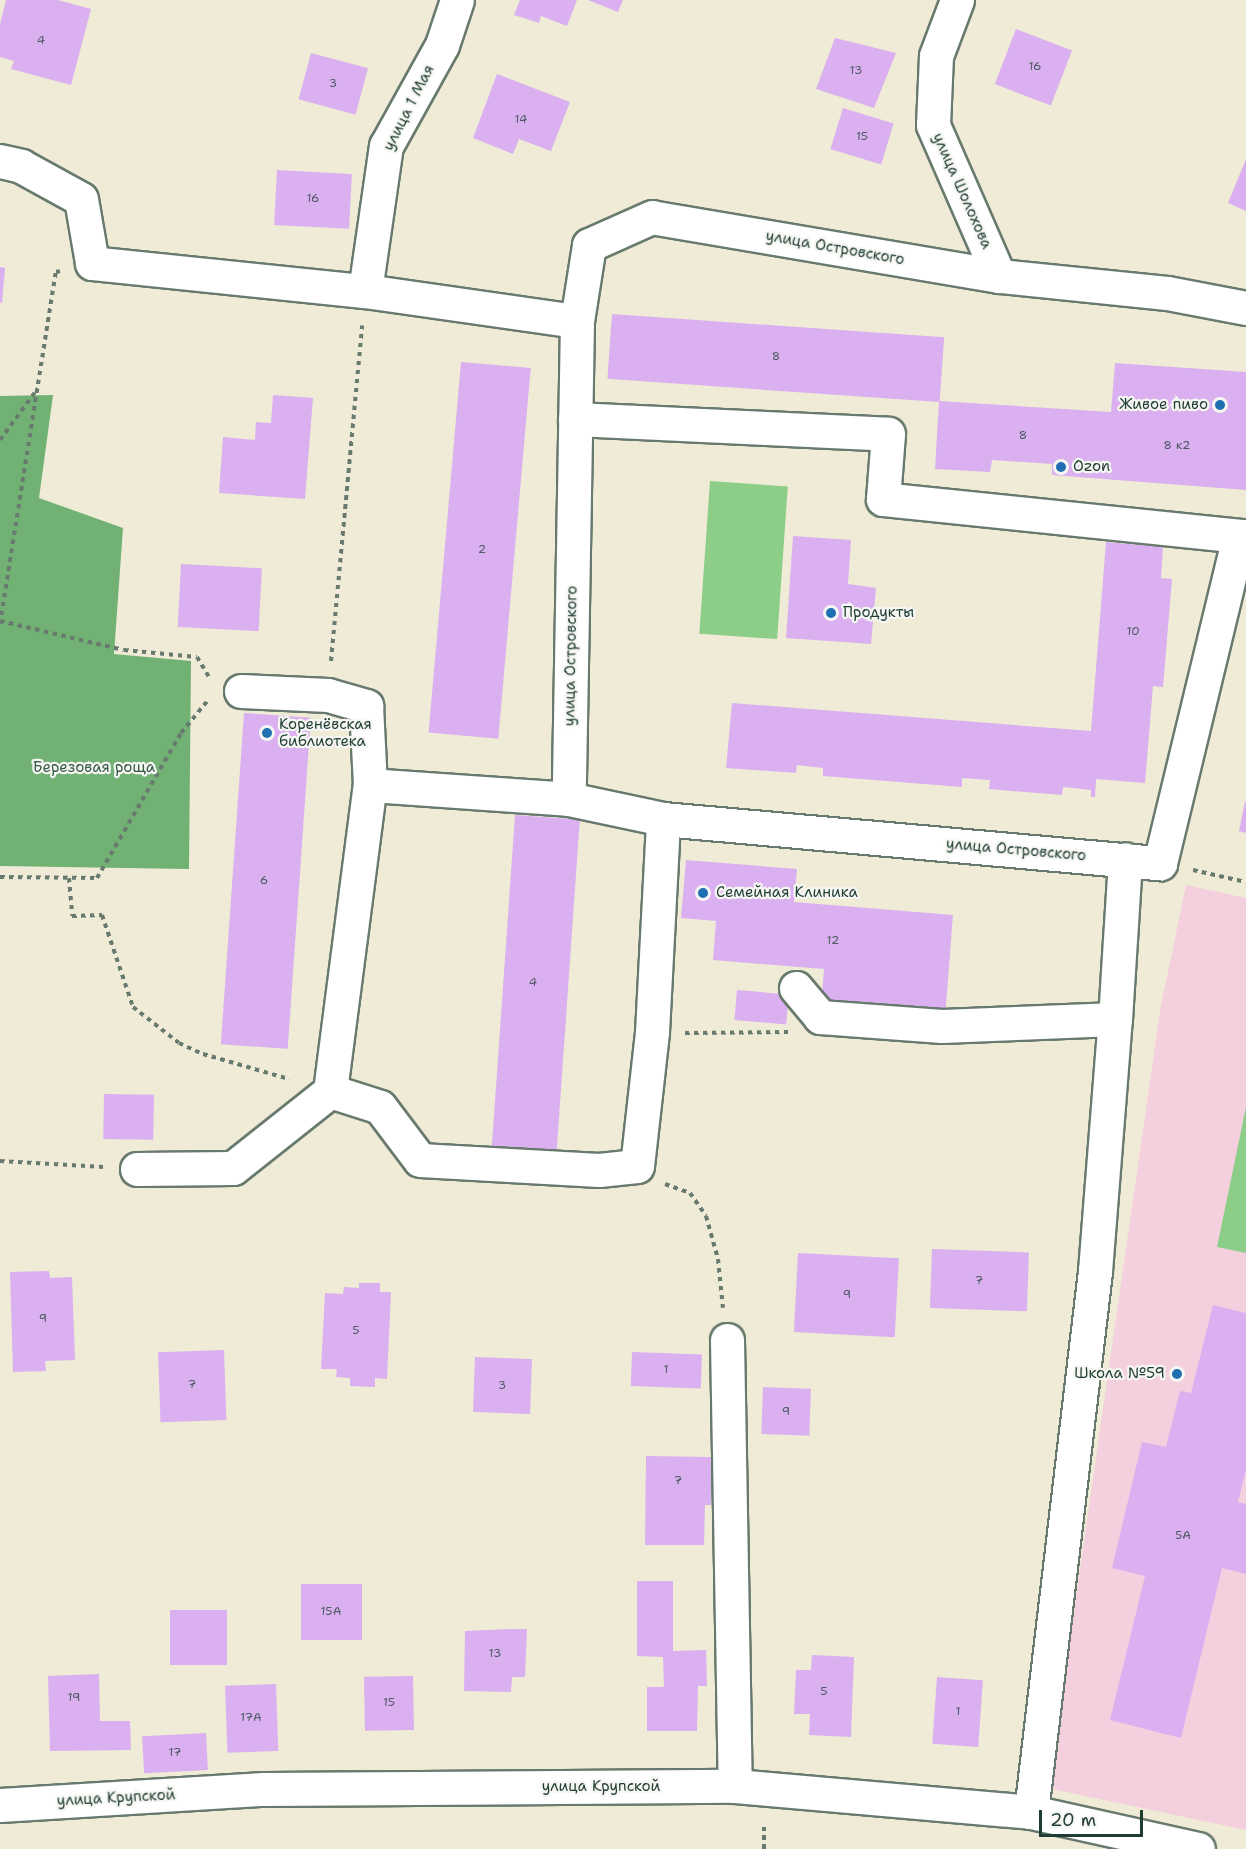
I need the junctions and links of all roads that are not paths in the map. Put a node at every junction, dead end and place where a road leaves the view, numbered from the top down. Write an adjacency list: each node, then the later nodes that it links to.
1 (457, 0): 5 (street, улица 1 Мая)
2 (957, 0): 4 (street, улица Шолохова)
3 (0, 161): 5 (street)
4 (999, 276): 6 (street, улица Островского); 7 (street, улица Островского)
5 (365, 291): 7 (street)
6 (1246, 308)
7 (577, 321): 8 (street, улица Островского)
8 (575, 419): 9 (street); 12 (street, улица Островского)
9 (1243, 536): 14 (street, улица Островского)
10 (229, 691): 11 (street)
11 (370, 785): 12 (street); 17 (street)
12 (569, 799): 13 (street, улица Островского)
13 (663, 819): 14 (street, улица Островского); 17 (street)
14 (1125, 859): 16 (street)
15 (796, 988): 16 (street)
16 (1115, 1019): 22 (street)
17 (330, 1091): 18 (street)
18 (137, 1169)
19 (727, 1340): 20 (street)
20 (735, 1786): 21 (street, улица Крупской); 22 (street, улица Крупской)
21 (0, 1805)
22 (1031, 1812): 23 (street, улица Крупской)
23 (1156, 1844): 24 (street, улица Крупской)
24 (1198, 1849)

